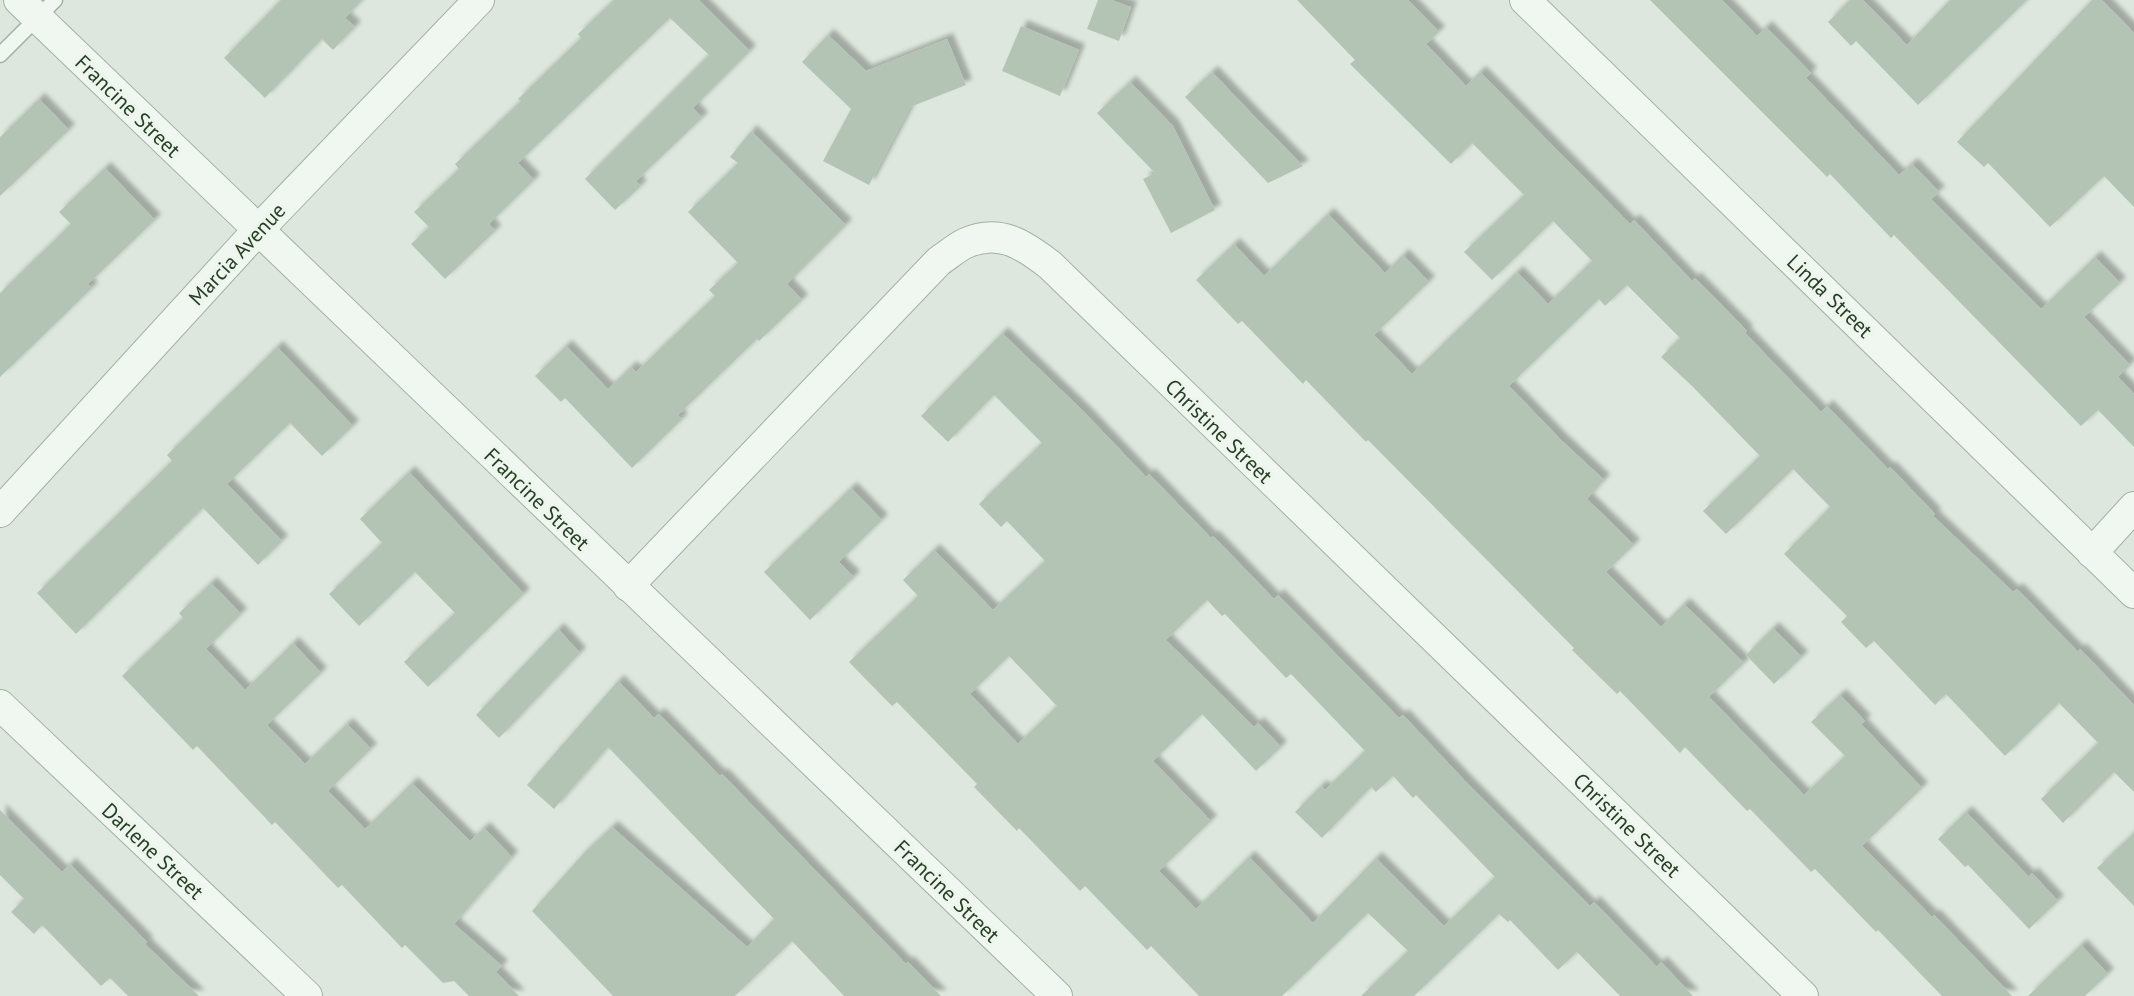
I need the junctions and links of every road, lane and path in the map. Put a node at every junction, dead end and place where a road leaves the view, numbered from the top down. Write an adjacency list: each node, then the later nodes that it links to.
1 (479, 0): 5 (street, Marcia Avenue)
2 (1525, 0): 8 (street, Linda Street)
3 (37, 6): 4 (lane); 5 (street, Francine Street)
4 (0, 55)
5 (258, 230): 7 (street, Marcia Avenue); 9 (street, Francine Street)
6 (2134, 507): 8 (street)
7 (0, 512)
8 (2092, 553): 10 (street, Linda Street)
9 (628, 586): 13 (street, Francine Street); 14 (street, Christine Street)
10 (2134, 593)
11 (0, 705): 12 (street, Darlene Street)
12 (307, 996)
13 (1057, 996)
14 (1803, 996)

